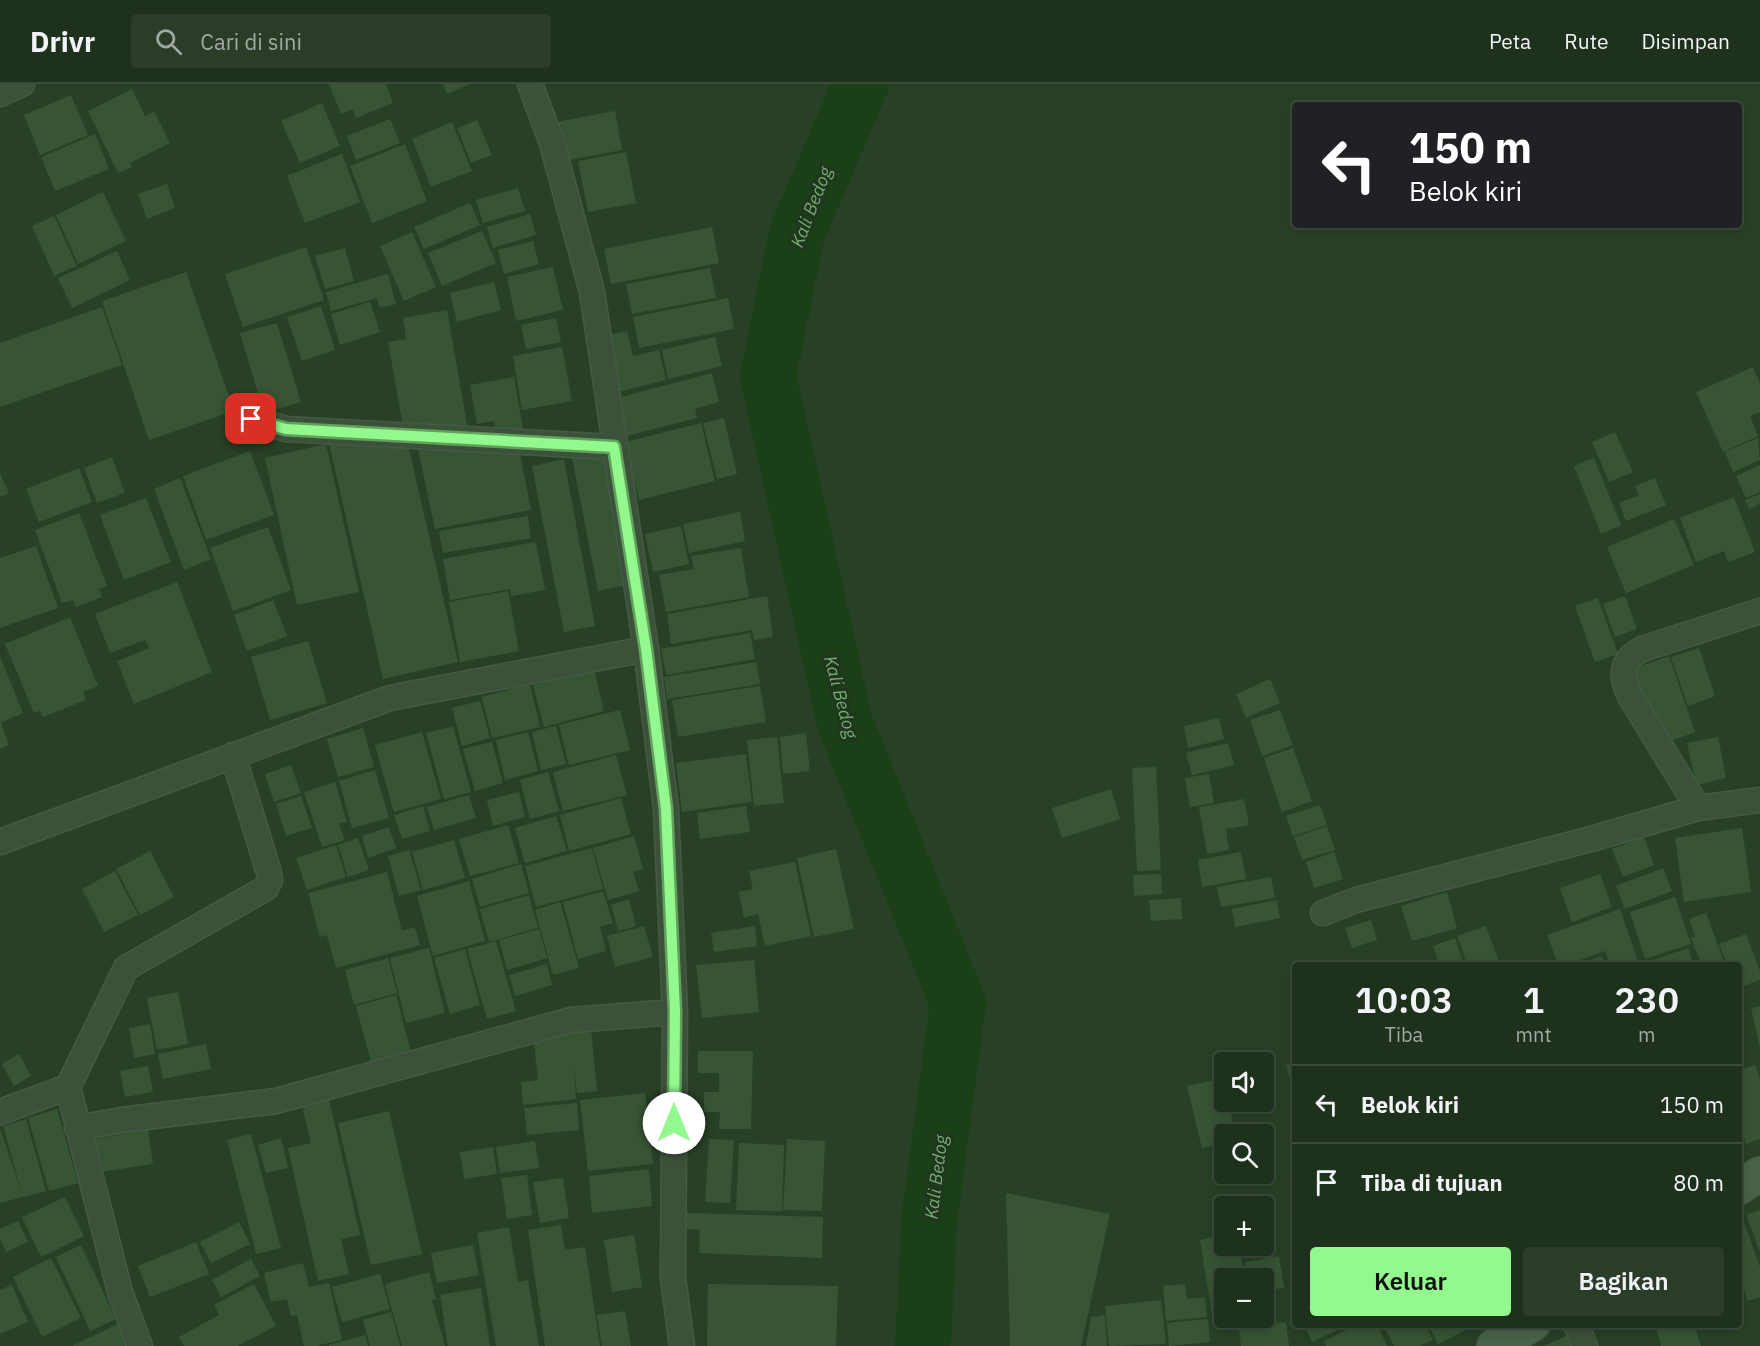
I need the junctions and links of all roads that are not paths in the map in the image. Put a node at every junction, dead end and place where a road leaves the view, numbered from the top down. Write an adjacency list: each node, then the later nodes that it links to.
1 (22, 84): 3 (street)
2 (530, 84): 5 (street)
3 (0, 94)
4 (251, 419): 5 (street)
5 (614, 447): 7 (street)
6 (1760, 611): 10 (street)
7 (646, 649): 8 (street); 13 (street)
8 (233, 755): 11 (street); 14 (street)
9 (1760, 800): 10 (street)
10 (1698, 808): 12 (street)
11 (0, 842)
12 (1323, 913)
13 (675, 1012): 16 (street); 23 (street)
14 (68, 1087): 15 (street); 16 (street)
15 (0, 1112)
16 (77, 1128): 22 (street)
17 (1760, 1174): 18 (main road)
18 (1742, 1185)
19 (1522, 1328): 21 (main road)
20 (1578, 1328): 24 (street)
21 (1498, 1337)
22 (140, 1346)
23 (682, 1346)
24 (1585, 1346)

